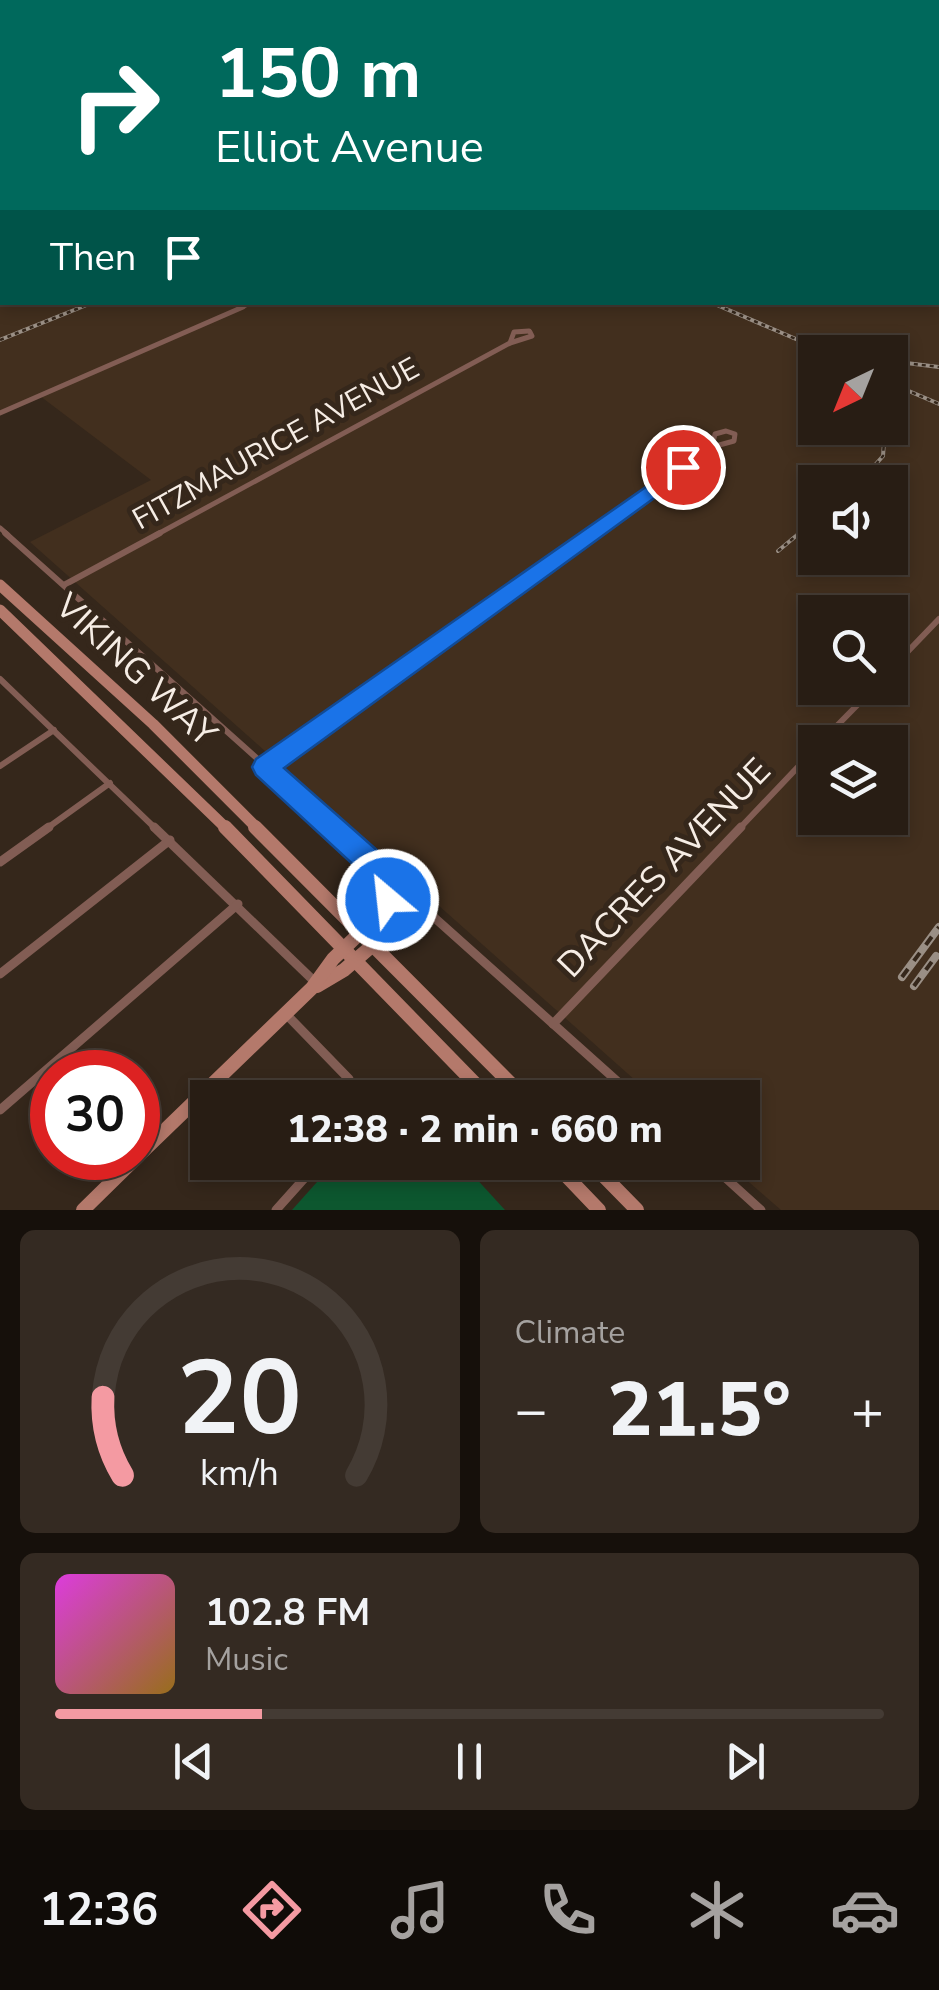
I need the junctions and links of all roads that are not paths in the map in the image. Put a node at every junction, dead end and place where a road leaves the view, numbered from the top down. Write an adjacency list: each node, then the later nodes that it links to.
1 (247, 305): 3 (street)
2 (510, 343): 7 (street, FITZMAURICE AVENUE)
3 (0, 414)
4 (712, 447): 4 (street); 16 (street)
5 (0, 528): 7 (street)
6 (0, 585): 26 (main road, VIKING WAY)
7 (64, 585): 16 (street)
8 (0, 610): 28 (main road, VIKING WAY)
9 (939, 619): 10 (street)
10 (908, 651)
11 (1, 681): 14 (street)
12 (858, 705): 13 (street)
13 (838, 725)
14 (54, 730): 15 (street); 18 (street)
15 (0, 766)
16 (265, 767): 21 (street)
17 (798, 767): 33 (street, DACRES AVENUE)
18 (110, 782): 19 (street); 20 (street)
19 (170, 840): 23 (street); 30 (street)
20 (0, 862)
21 (386, 876): 22 (street); 25 (street)
22 (406, 894): 24 (street); 25 (street)
23 (238, 904): 31 (street); 38 (street)
24 (418, 904): 27 (street); 33 (street)
25 (384, 913): 26 (street)
26 (361, 932): 27 (main road, VIKING WAY); 28 (main road)
27 (374, 944): 29 (main road); 36 (main road, VIKING WAY)
28 (344, 948): 29 (main road, VIKING WAY); 31 (main road)
29 (356, 961): 31 (main road); 35 (main road, VIKING WAY)
30 (0, 974)
31 (315, 985): 32 (main road)
32 (285, 1013): 34 (street); 39 (main road)
33 (553, 1024): 37 (street)
34 (350, 1080)
35 (472, 1080)
36 (508, 1080)
37 (616, 1080)
38 (0, 1110)
39 (160, 1135)
40 (114, 1180): 45 (main road)
41 (303, 1180): 46 (street)
42 (570, 1180): 47 (main road)
43 (608, 1180): 48 (main road)
44 (728, 1180): 49 (street)
45 (83, 1210)
46 (276, 1210)
47 (599, 1210)
48 (637, 1210)
49 (761, 1210)

